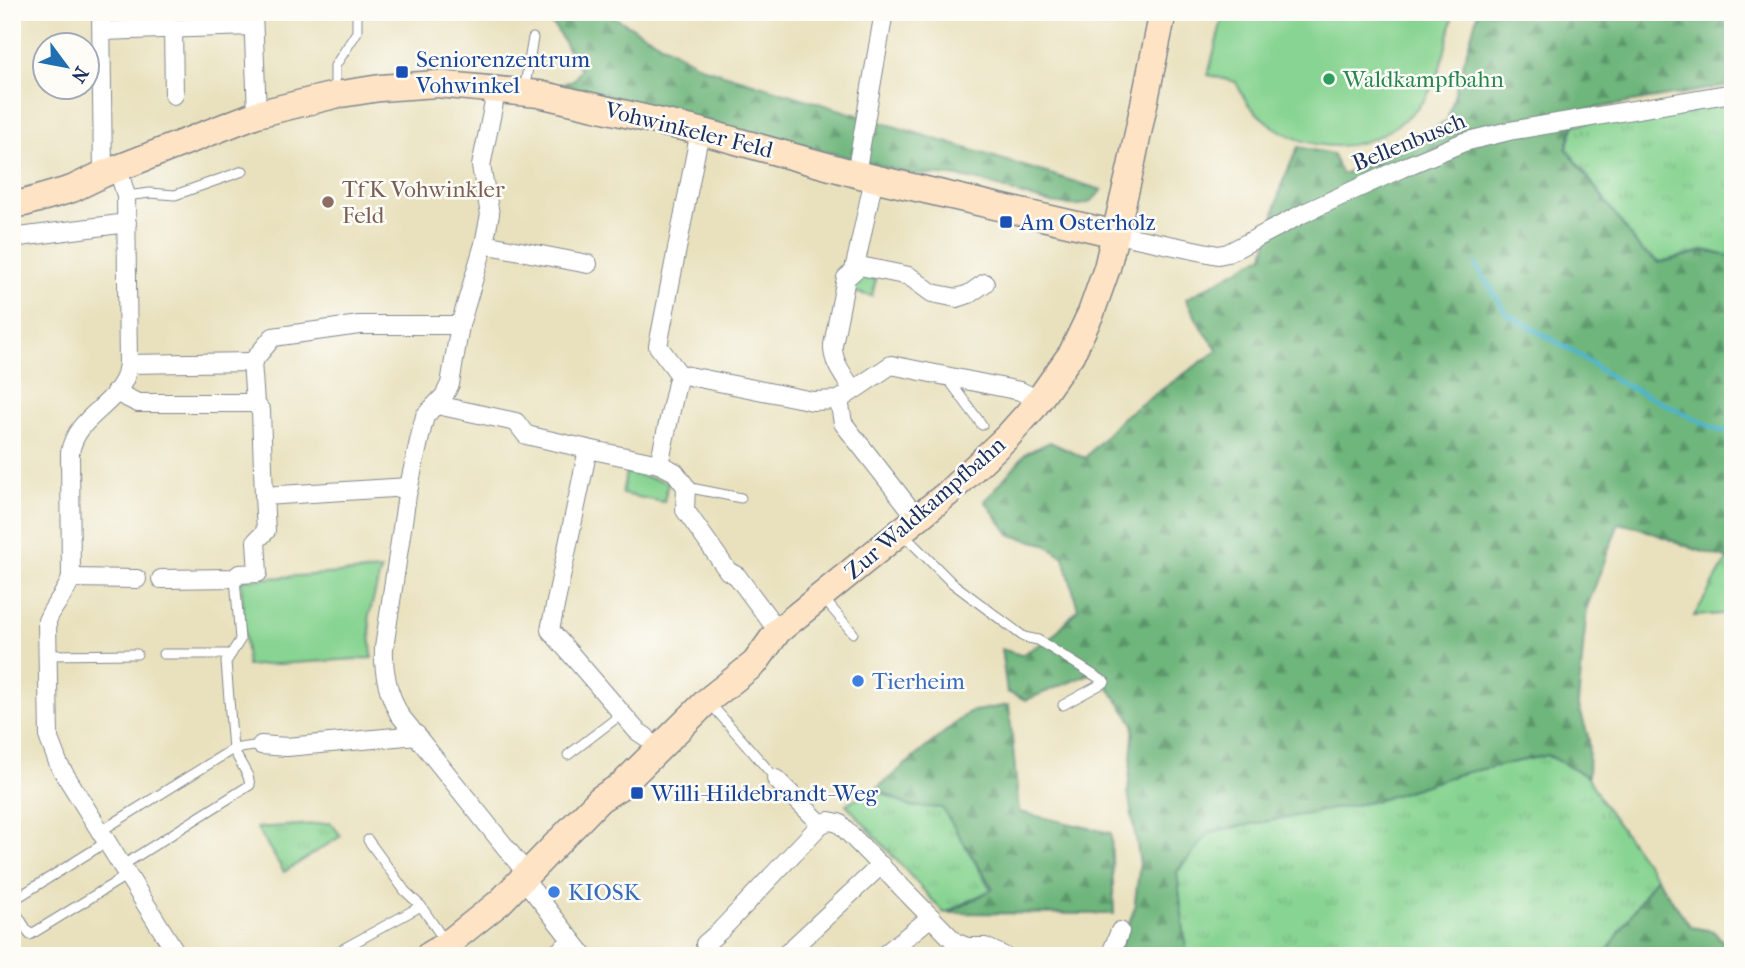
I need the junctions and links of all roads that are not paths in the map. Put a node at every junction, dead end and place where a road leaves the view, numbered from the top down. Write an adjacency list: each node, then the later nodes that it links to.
1 (102, 12): 7 (street)
2 (357, 12): 12 (lane)
3 (884, 12): 18 (street)
4 (1163, 12): 22 (main road, Zur Waldkampfbahn)
5 (253, 19): 6 (street); 14 (street)
6 (173, 28): 7 (street); 13 (street)
7 (102, 31): 16 (street)
8 (533, 38): 10 (lane)
9 (497, 88): 10 (main road, Vohwinkeler Feld); 12 (main road, Vohwinkeler Feld); 24 (street)
10 (524, 92): 15 (main road, Vohwinkeler Feld)
11 (1733, 93): 22 (street, Bellenbusch)
12 (335, 94): 14 (main road, Vohwinkeler Feld)
13 (174, 95)
14 (257, 114): 16 (main road, Vohwinkeler Feld)
15 (701, 131): 18 (main road, Vohwinkeler Feld); 31 (street)
16 (111, 171): 19 (street); 20 (main road, Vohwinkeler Feld)
17 (243, 171): 19 (lane)
18 (865, 176): 22 (main road, Vohwinkeler Feld); 26 (street)
19 (126, 196): 21 (street)
20 (12, 204)
21 (127, 223): 23 (street); 30 (street)
22 (1116, 234): 35 (main road, Zur Waldkampfbahn)
23 (12, 238)
24 (485, 244): 25 (street); 28 (street)
25 (588, 264)
26 (855, 265): 27 (street); 34 (street)
27 (985, 283)
28 (460, 325): 29 (street); 37 (street)
29 (251, 362): 30 (street); 36 (street)
30 (128, 364): 33 (street)
31 (679, 374): 34 (street); 40 (street)
32 (946, 376): 34 (street); 35 (street); 38 (lane)
33 (115, 392): 36 (street); 46 (street)
34 (846, 395): 45 (street)
35 (1039, 400): 45 (main road, Zur Waldkampfbahn)
36 (255, 403): 43 (street)
37 (437, 405): 39 (street); 41 (street)
38 (982, 425)
39 (588, 449): 40 (street); 59 (street)
40 (659, 464): 42 (street)
41 (409, 487): 43 (street); 60 (street)
42 (686, 487): 44 (lane); 51 (street)
43 (264, 496): 47 (street)
44 (741, 498)
45 (909, 526): 50 (main road, Zur Waldkampfbahn); 58 (lane)
46 (71, 578): 48 (street); 56 (street)
47 (235, 578): 49 (street); 55 (lane)
48 (136, 579)
49 (161, 579)
50 (822, 597): 51 (main road, Zur Waldkampfbahn); 52 (lane)
51 (779, 631): 57 (main road, Zur Waldkampfbahn); 61 (main road, Zur Waldkampfbahn)
52 (853, 633)
53 (137, 654): 56 (lane)
54 (163, 654): 55 (lane)
55 (231, 654): 63 (lane)
56 (47, 655): 68 (street)
57 (707, 701): 65 (lane); 66 (main road, Zur Waldkampfbahn)
58 (1063, 705)
59 (623, 713): 61 (street); 64 (lane)
60 (417, 734): 62 (street); 72 (street)
61 (646, 737): 66 (main road, Zur Waldkampfbahn)
62 (261, 746): 63 (lane)
63 (233, 749): 68 (lane); 71 (lane)
64 (568, 755)
65 (776, 779): 67 (street)
66 (600, 799): 72 (main road, Zur Waldkampfbahn)
67 (821, 824): 70 (street); 78 (street)
68 (104, 836): 71 (street); 73 (lane)
69 (368, 840): 74 (lane, Zur Waldkampfbahn)
70 (881, 865): 75 (street); 85 (street)
71 (126, 869): 73 (lane); 81 (street)
72 (525, 876): 77 (street); 79 (main road, Zur Waldkampfbahn)
73 (12, 903)
74 (421, 906): 79 (lane, Zur Waldkampfbahn); 82 (lane)
75 (931, 917): 80 (street); 86 (street)
76 (1120, 931): 88 (street)
77 (572, 941): 83 (street); 84 (street)
78 (705, 944)
79 (437, 950)
80 (966, 951): 87 (street)
81 (178, 956)
82 (330, 956)
83 (553, 956)
84 (584, 956)
85 (784, 956)
86 (883, 956)
87 (1004, 956)
88 (1110, 956)

